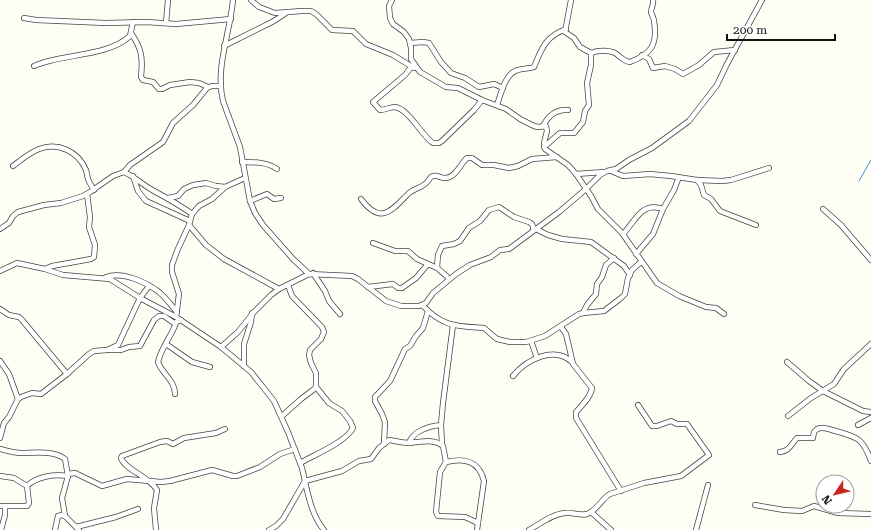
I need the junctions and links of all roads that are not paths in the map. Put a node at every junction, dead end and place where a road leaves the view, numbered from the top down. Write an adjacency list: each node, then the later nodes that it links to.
1 (168, 0): 12 (street)
2 (233, 0): 10 (street)
3 (251, 0): 8 (street)
4 (392, 0): 15 (street)
5 (572, 0): 13 (street)
6 (653, 0): 19 (street)
7 (762, 0): 17 (street)
8 (287, 13): 16 (street); 21 (street)
9 (24, 18): 11 (street)
10 (231, 19): 12 (street); 16 (street)
11 (133, 22): 12 (street); 14 (street)
12 (166, 23)
13 (566, 29): 18 (street); 25 (street)
14 (131, 33): 20 (street); 24 (street)
15 (410, 43): 22 (street); 25 (street)
16 (224, 46): 23 (street)
17 (735, 50): 19 (street); 36 (street)
18 (591, 53): 19 (street); 30 (street)
19 (642, 55)
20 (34, 66)
21 (412, 66): 22 (street); 26 (street)
22 (418, 70): 26 (street)
23 (221, 86): 24 (street); 32 (street)
24 (208, 87): 37 (street)
25 (503, 88): 27 (street)
26 (482, 100): 27 (street)
27 (496, 105): 29 (street)
28 (568, 110): 29 (street)
29 (544, 126): 30 (street)
30 (544, 147): 31 (street)
31 (557, 158): 39 (street); 50 (street)
32 (242, 162): 35 (street); 42 (street)
33 (13, 166): 45 (street)
34 (769, 168): 43 (street)
35 (277, 169)
36 (611, 171): 38 (street); 41 (street)
37 (124, 172): 40 (street); 45 (street)
38 (605, 172): 39 (street); 46 (street)
39 (576, 174): 46 (street)
40 (132, 176): 48 (street); 55 (street)
41 (679, 177): 43 (street); 52 (street)
42 (246, 178): 44 (street); 51 (street)
43 (697, 180): 56 (street)
44 (225, 187): 48 (street); 54 (street)
45 (94, 190): 47 (street)
46 (586, 190): 58 (street); 59 (street)
47 (87, 194): 57 (street); 67 (street)
48 (168, 198): 54 (street)
49 (281, 198): 51 (street)
50 (361, 199)
51 (250, 201): 69 (street)
52 (663, 209): 59 (street); 61 (street)
53 (823, 209): 63 (street)
54 (192, 214): 55 (street)
55 (190, 223): 76 (street); 81 (street)
56 (756, 225)
57 (0, 229)
58 (535, 229): 62 (street); 66 (street); 72 (street)
59 (623, 234): 61 (street)
60 (373, 243): 65 (street)
61 (636, 254): 64 (street)
62 (614, 258): 70 (street); 82 (street)
63 (871, 260)
64 (641, 262): 70 (street); 85 (street)
65 (428, 264): 66 (street); 75 (street)
66 (437, 268): 72 (street)
67 (45, 269): 68 (street); 71 (street)
68 (0, 271)
69 (311, 274): 73 (street); 75 (street); 84 (street)
70 (630, 274): 82 (street)
71 (106, 277): 74 (street); 77 (street)
72 (449, 279): 78 (street)
73 (288, 285): 76 (street); 103 (street)
74 (149, 286): 77 (street); 81 (street)
75 (368, 287): 78 (street)
76 (279, 289): 83 (street)
77 (140, 298): 86 (street); 94 (street)
78 (422, 306): 80 (street)
79 (0, 309): 101 (street)
80 (428, 311): 88 (street); 117 (street)
81 (177, 312): 86 (street)
82 (583, 312): 89 (street)
83 (252, 314): 93 (street); 99 (street)
84 (340, 314)
85 (724, 314)
86 (179, 319): 87 (street); 93 (street)
87 (176, 323): 91 (street); 94 (street)
88 (453, 325): 90 (street); 112 (street)
89 (561, 327): 90 (street); 97 (street)
90 (531, 341): 95 (street)
91 (166, 344): 100 (street); 105 (street)
92 (871, 344): 104 (street)
93 (220, 347): 99 (street)
94 (107, 350): 101 (street)
95 (537, 358): 97 (street); 102 (street)
96 (0, 361): 106 (street)
97 (572, 362): 131 (street)
98 (787, 362): 104 (street)
99 (244, 366): 109 (street)
100 (210, 367)
101 (67, 374): 106 (street)
102 (513, 376)
103 (316, 387): 109 (street); 123 (street)
104 (823, 391): 108 (street); 110 (street)
105 (175, 394)
106 (18, 399): 115 (street)
107 (638, 405): 131 (street)
108 (871, 412)
109 (282, 416): 120 (street)
110 (788, 416)
111 (871, 418): 113 (street)
112 (441, 425): 116 (street); 118 (street)
113 (858, 425)
114 (226, 429): 127 (street)
115 (0, 438)
116 (409, 443): 117 (street); 118 (street)
117 (384, 444): 128 (street)
118 (442, 445): 124 (street)
119 (0, 449): 125 (street)
120 (295, 449): 123 (street); 127 (street)
121 (780, 452): 122 (street)
122 (871, 461)
123 (300, 462): 128 (street)
124 (446, 462): 138 (street); 138 (street)
125 (68, 475): 127 (street); 130 (street); 137 (street)
126 (0, 476): 130 (street)
127 (150, 481): 142 (street)
128 (305, 481): 143 (street); 144 (street)
129 (708, 485): 148 (street)
130 (27, 486): 132 (street)
131 (621, 491): 135 (street)
132 (2, 505): 140 (street)
133 (755, 505): 136 (street)
134 (138, 509): 139 (street)
135 (591, 512): 146 (street); 147 (street)
136 (871, 514)
137 (65, 516): 139 (street); 141 (street)
138 (478, 523): 145 (street)
139 (77, 528)
140 (1, 530)
141 (55, 530)
142 (156, 530)
143 (269, 530)
144 (324, 530)
145 (477, 530)
146 (529, 530)
147 (611, 530)
148 (696, 530)

